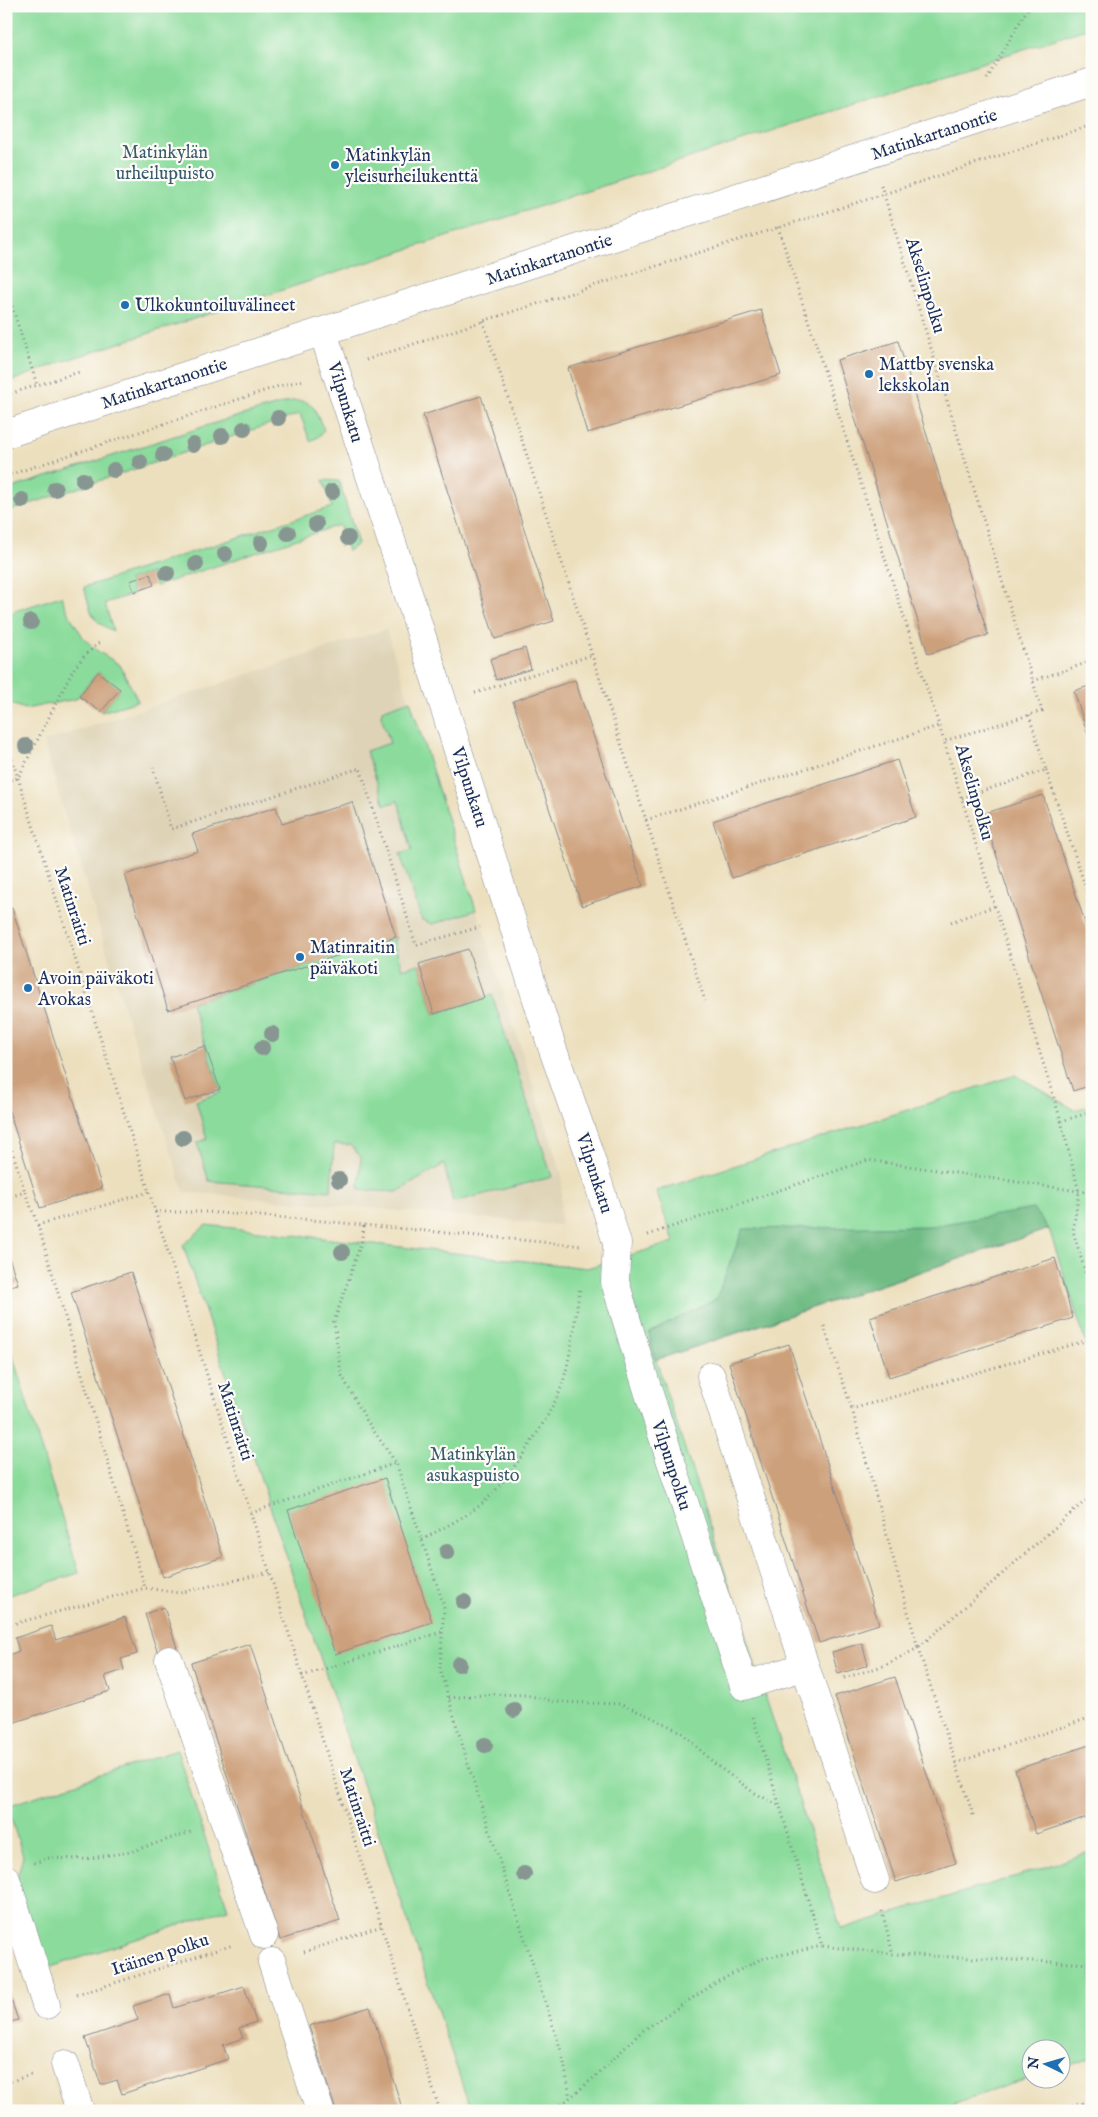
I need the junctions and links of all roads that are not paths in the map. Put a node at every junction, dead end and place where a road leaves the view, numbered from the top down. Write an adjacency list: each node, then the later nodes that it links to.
1 (1092, 82): 2 (street, Matinkartanontie)
2 (323, 332): 3 (street, Matinkartanontie); 4 (street, Vilpunkatu)
3 (6, 434)
4 (617, 1243): 7 (street, Vilpunpolku)
5 (711, 1376): 7 (street)
6 (169, 1660): 10 (street)
7 (808, 1677): 9 (street)
8 (6, 1879): 12 (street)
9 (874, 1880)
10 (264, 1935)
11 (272, 1962): 15 (street)
12 (46, 2005)
13 (65, 2064): 14 (street)
14 (80, 2111)
15 (320, 2111)

